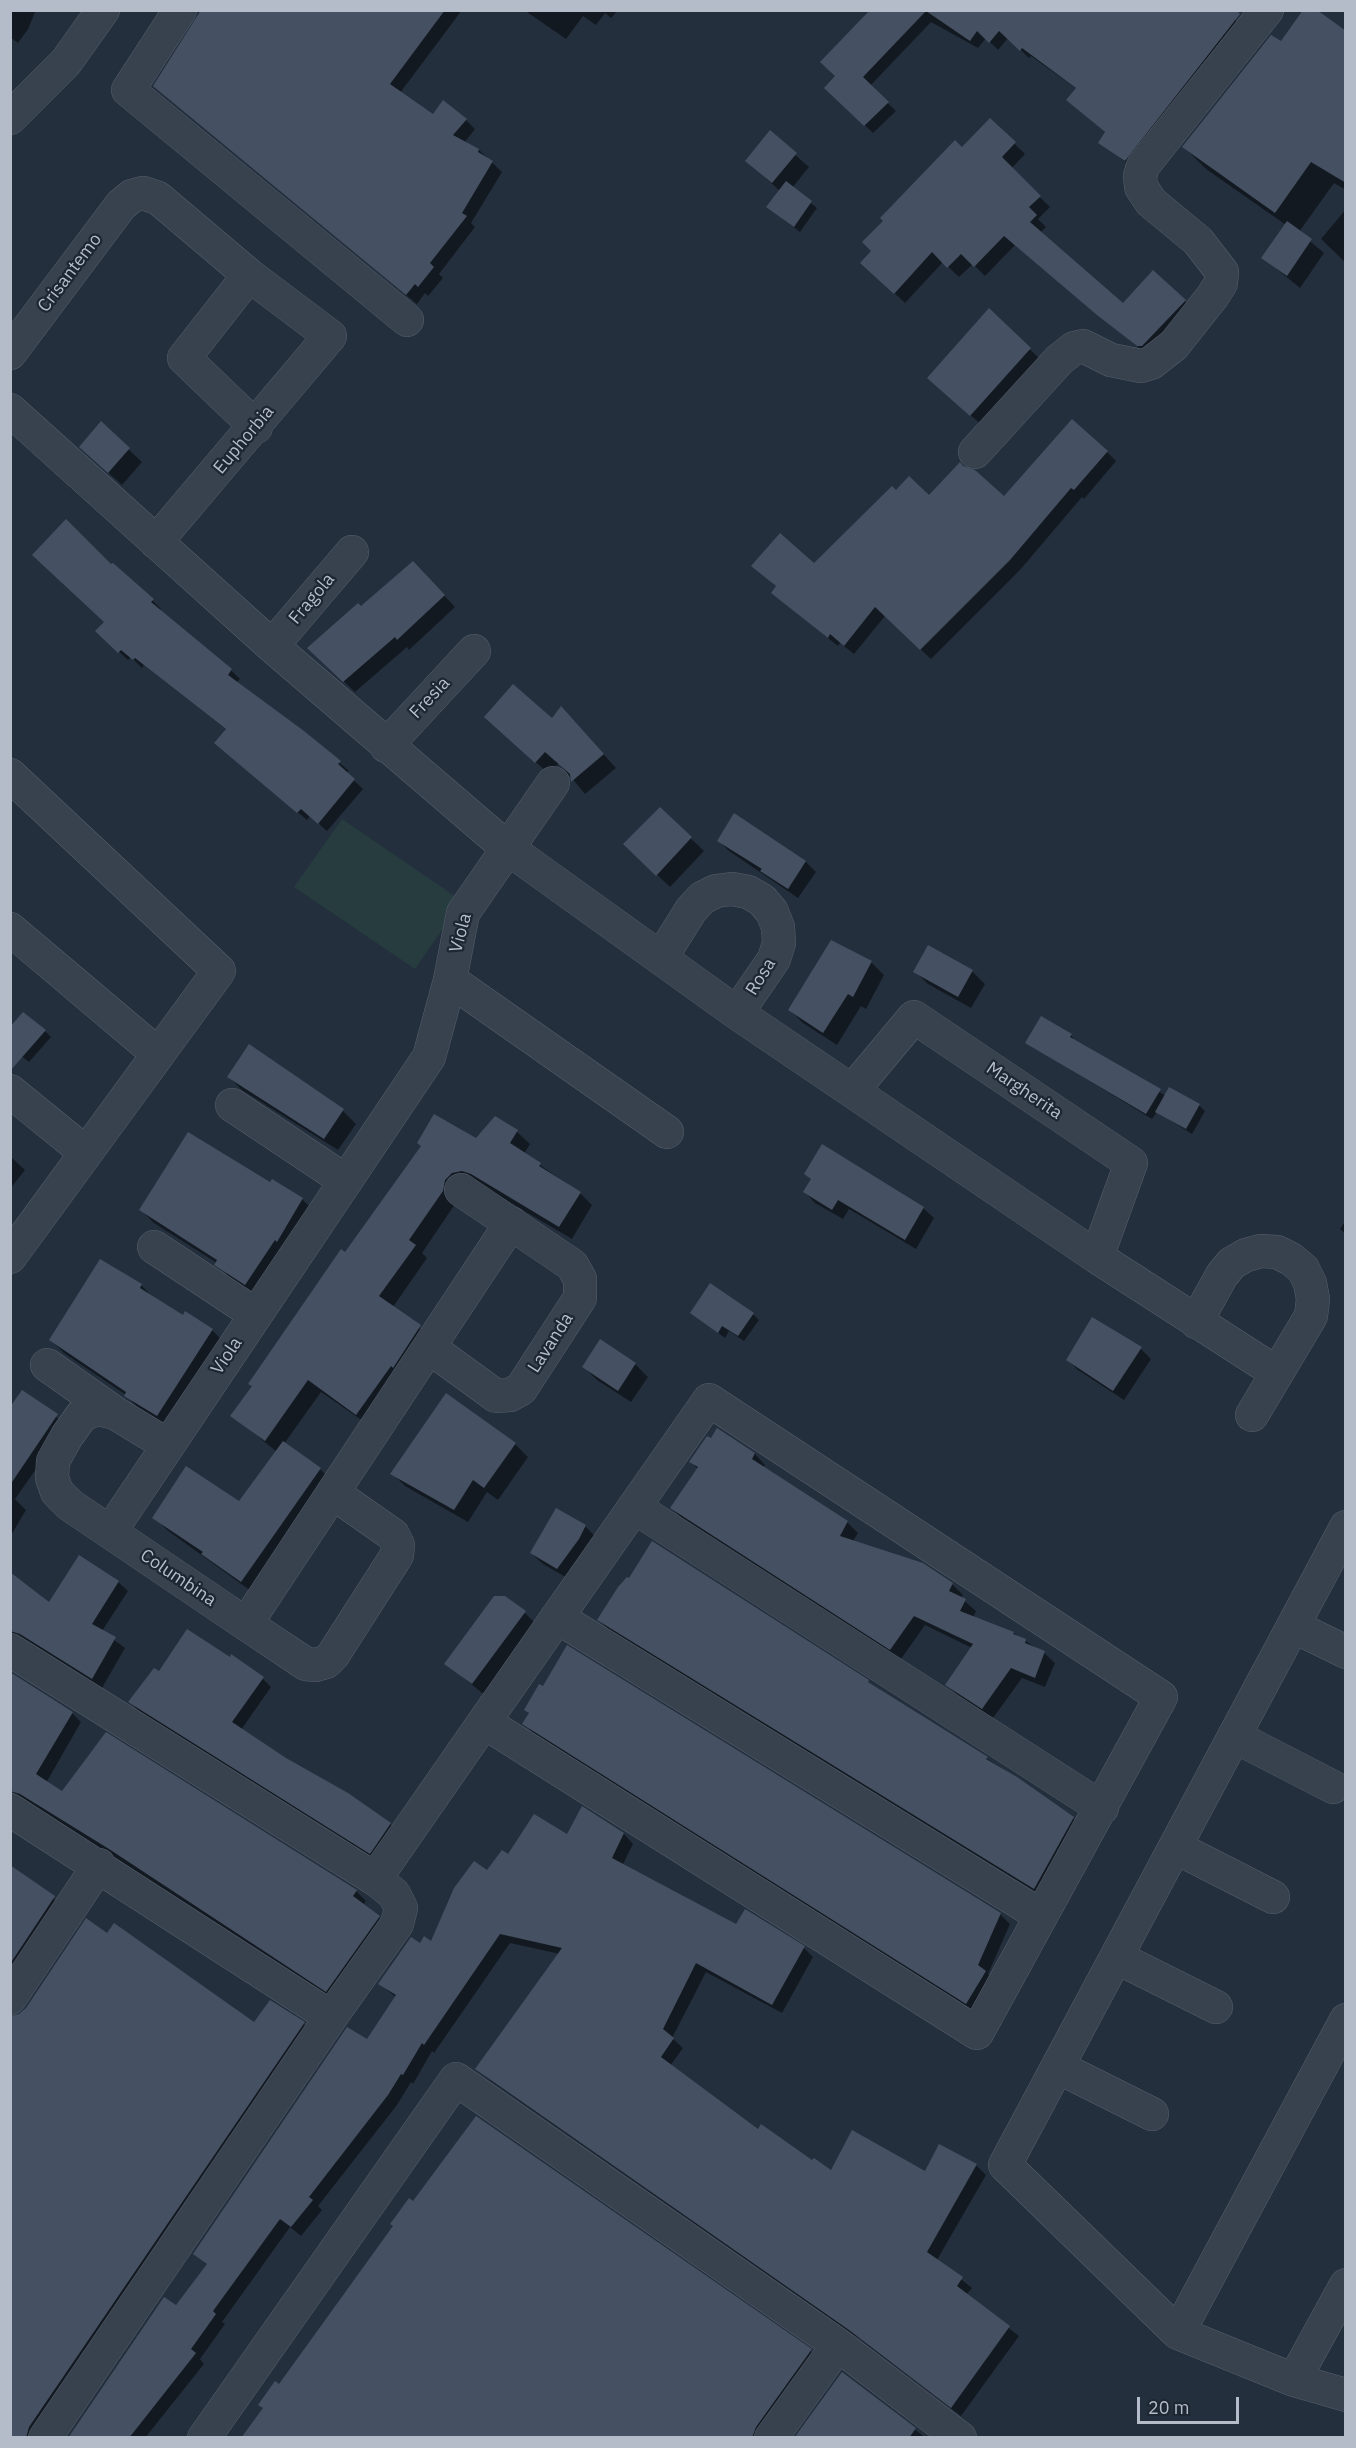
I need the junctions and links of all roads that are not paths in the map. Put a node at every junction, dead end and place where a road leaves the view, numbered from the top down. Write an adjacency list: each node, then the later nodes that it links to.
1 (103, 10): 4 (street)
2 (180, 10): 6 (street)
3 (1267, 10): 10 (street)
4 (10, 118)
5 (249, 275): 7 (street, Crisantemo); 9 (street); 9 (street, Euphorbia)
6 (407, 320)
7 (10, 353)
8 (10, 410): 11 (street)
9 (256, 427): 11 (street, Euphorbia)
10 (975, 452)
11 (156, 542): 13 (street)
12 (352, 552): 13 (street, Fragola)
13 (272, 646): 15 (street)
14 (474, 651): 15 (street, Fresia)
15 (386, 746): 18 (street)
16 (10, 775): 23 (street)
17 (553, 783): 18 (street, Viola)
18 (506, 847): 20 (street); 21 (street, Viola)
19 (10, 929): 23 (street)
20 (661, 958): 22 (street); 22 (street, Rosa)
21 (450, 980): 27 (street); 29 (street, Viola)
22 (737, 1013): 24 (street)
23 (158, 1053): 28 (street)
24 (853, 1090): 34 (street); 34 (street, Margherita)
25 (10, 1091): 28 (street)
26 (232, 1105): 29 (street)
27 (667, 1132)
28 (84, 1152): 33 (street)
29 (346, 1181): 35 (street, Viola)
30 (461, 1190): 31 (street, Lavanda)
31 (511, 1223): 37 (street); 37 (street, Lavanda)
32 (154, 1247): 35 (street)
33 (10, 1257)
34 (1097, 1257): 36 (street)
35 (255, 1314): 42 (street, Viola)
36 (1196, 1322): 39 (street); 39 (street)
37 (430, 1348): 43 (street)
38 (47, 1365): 40 (street)
39 (1277, 1373): 41 (street)
40 (115, 1413): 42 (street); 46 (street, Columbina)
41 (1252, 1415)
42 (166, 1444): 46 (street, Viola)
43 (333, 1493): 48 (street); 48 (street, Columbina)
44 (634, 1507): 47 (street); 55 (street); 55 (street)
45 (1346, 1527): 49 (street)
46 (110, 1532): 48 (street, Columbina)
47 (557, 1617): 52 (street); 61 (street)
48 (246, 1624)
49 (1293, 1626): 51 (street); 53 (street)
50 (10, 1650): 59 (street)
51 (1346, 1652)
52 (484, 1722): 59 (street); 61 (street)
53 (1234, 1736): 54 (street); 57 (street)
54 (1333, 1786)
55 (1102, 1808): 61 (street)
56 (10, 1810): 58 (street)
57 (1175, 1847): 60 (street); 62 (street)
58 (99, 1865): 63 (street); 65 (street)
59 (375, 1879): 65 (street)
60 (1273, 1897)
61 (1040, 1915)
62 (1116, 1957): 64 (street); 67 (street)
63 (10, 1998)
64 (1216, 2007)
65 (331, 2017): 74 (street)
66 (1346, 2020): 70 (street)
67 (1058, 2067): 68 (street); 70 (street)
68 (1152, 2114)
69 (1346, 2285): 72 (street)
70 (1178, 2333): 72 (street)
71 (838, 2344): 75 (street); 76 (street); 77 (street)
72 (1294, 2380): 73 (street)
73 (1346, 2396)
74 (45, 2438)
75 (204, 2438)
76 (771, 2438)
77 (960, 2438)

